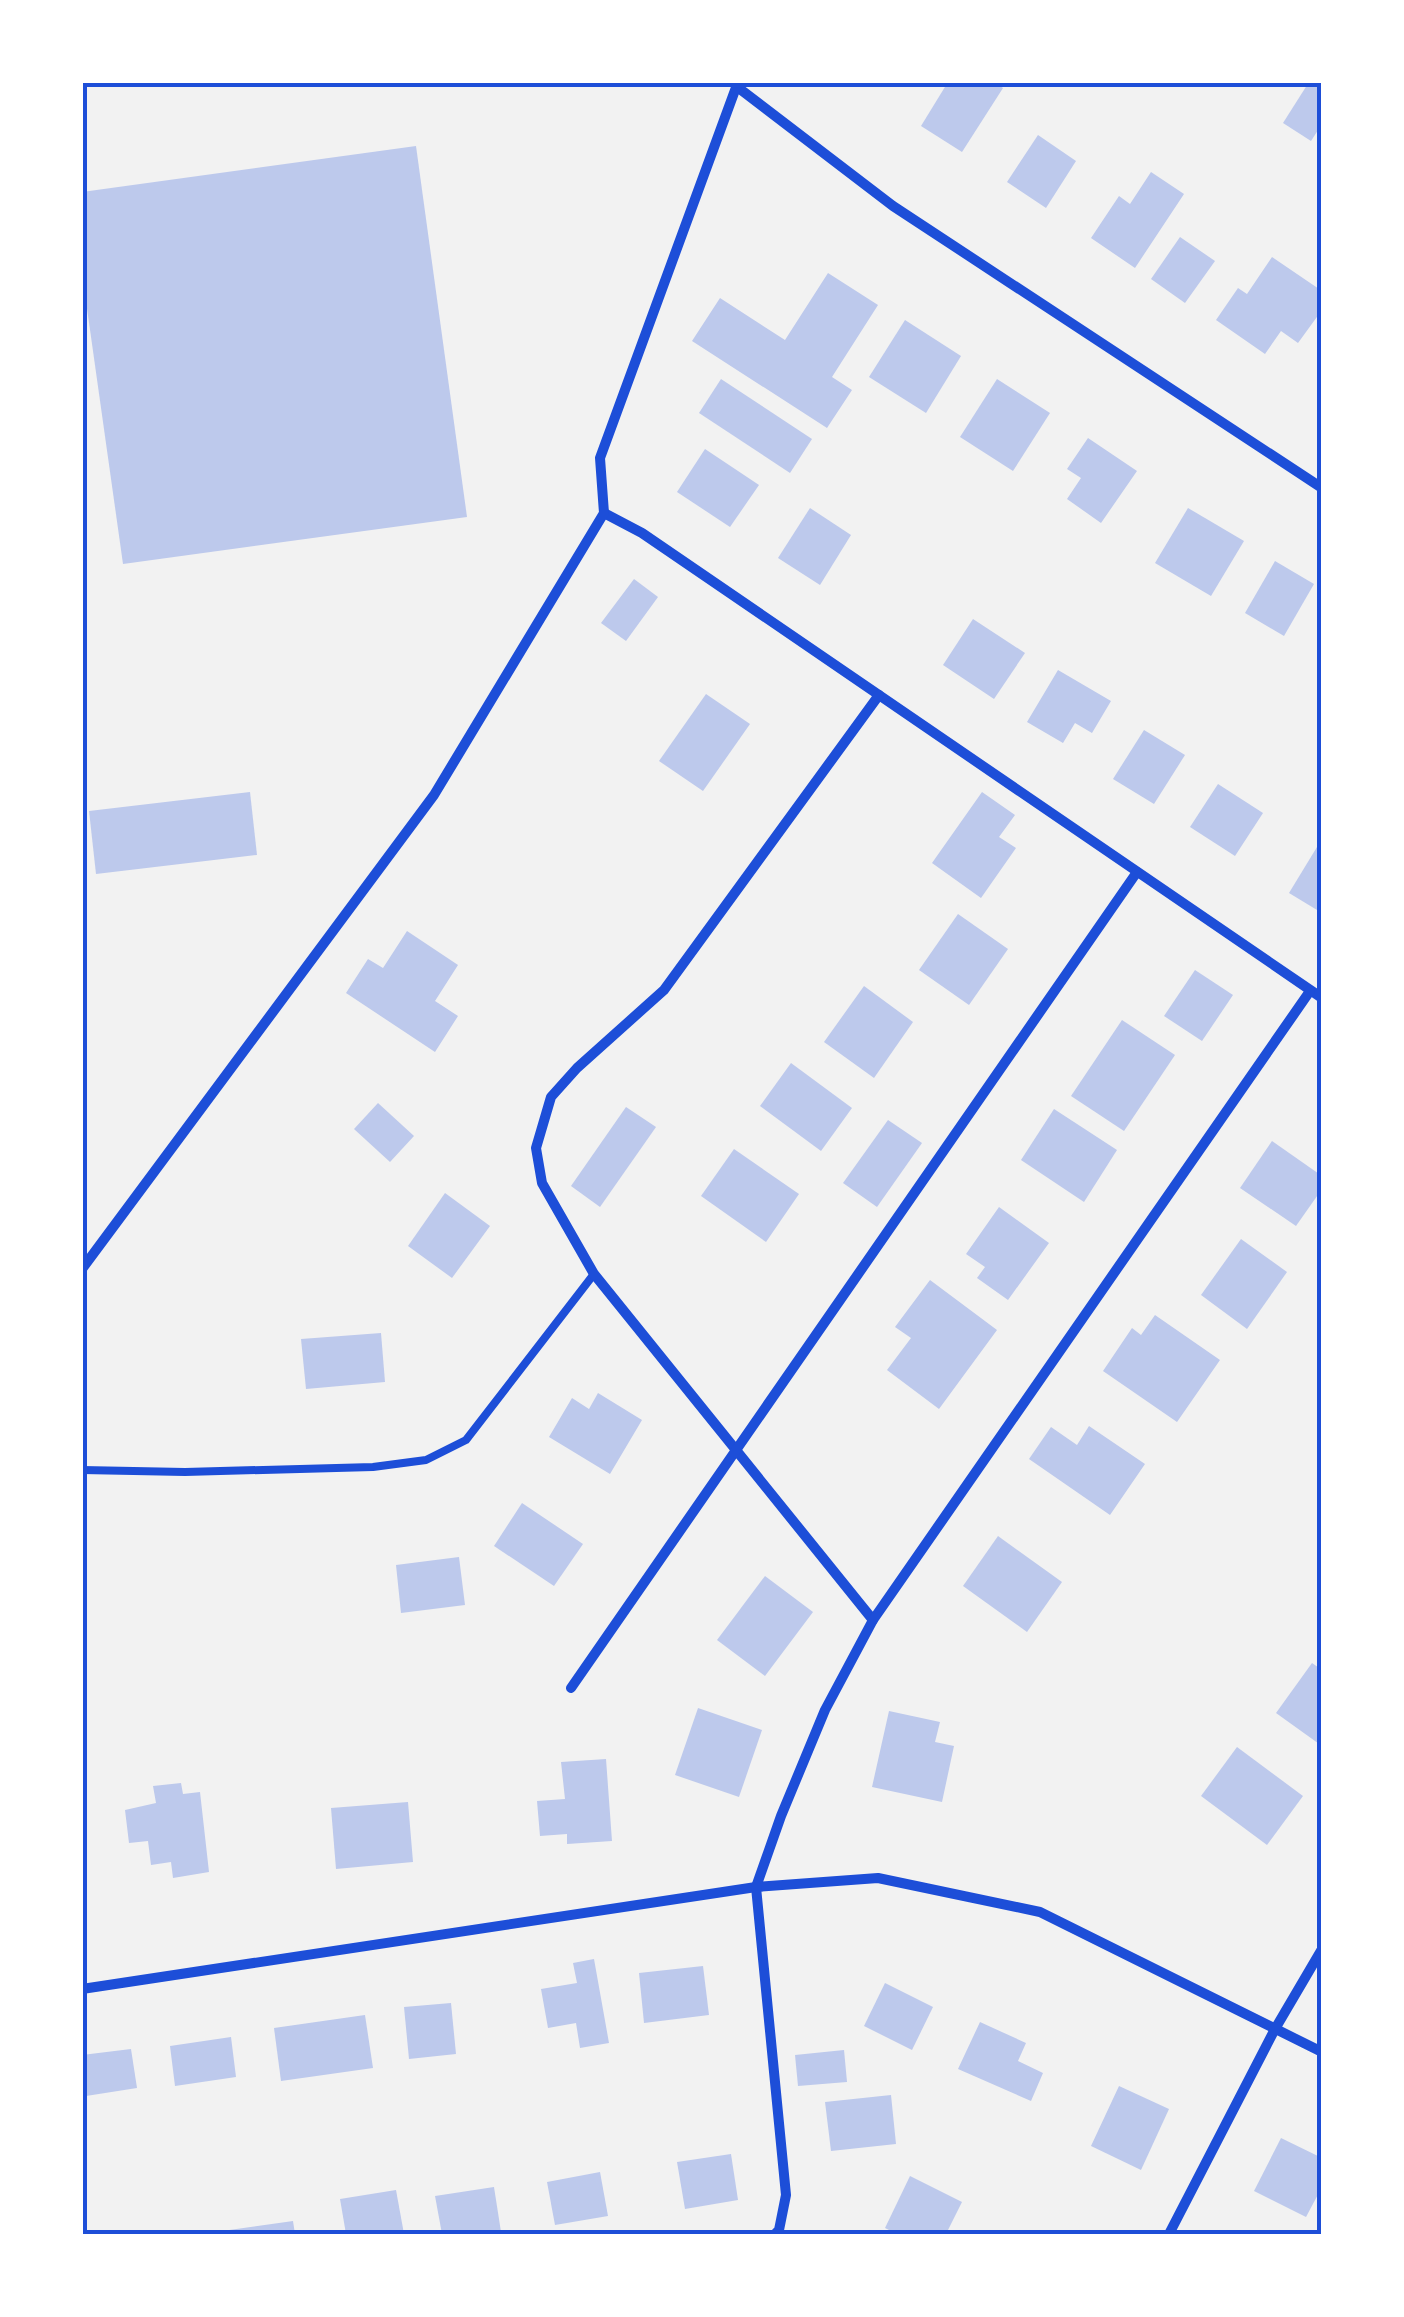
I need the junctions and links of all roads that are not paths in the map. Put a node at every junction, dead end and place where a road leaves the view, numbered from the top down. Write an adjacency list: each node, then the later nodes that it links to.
1 (737, 84): 2 (street); 3 (street)
2 (1322, 488)
3 (604, 513): 4 (street); 8 (street)
4 (879, 695): 5 (street); 9 (street)
5 (1136, 872): 6 (street); 10 (street)
6 (1310, 990): 7 (street); 12 (street)
7 (1322, 998)
8 (82, 1269)
9 (594, 1274): 10 (street); 11 (lane)
10 (736, 1452): 12 (street); 13 (street)
11 (82, 1470)
12 (873, 1620): 14 (street)
13 (571, 1688)
14 (756, 1887): 16 (street); 17 (street); 19 (street)
15 (1322, 1950): 17 (street)
16 (82, 1989)
17 (1275, 2029): 18 (street); 20 (street)
18 (1322, 2052)
19 (774, 2234)
20 (1169, 2234)

